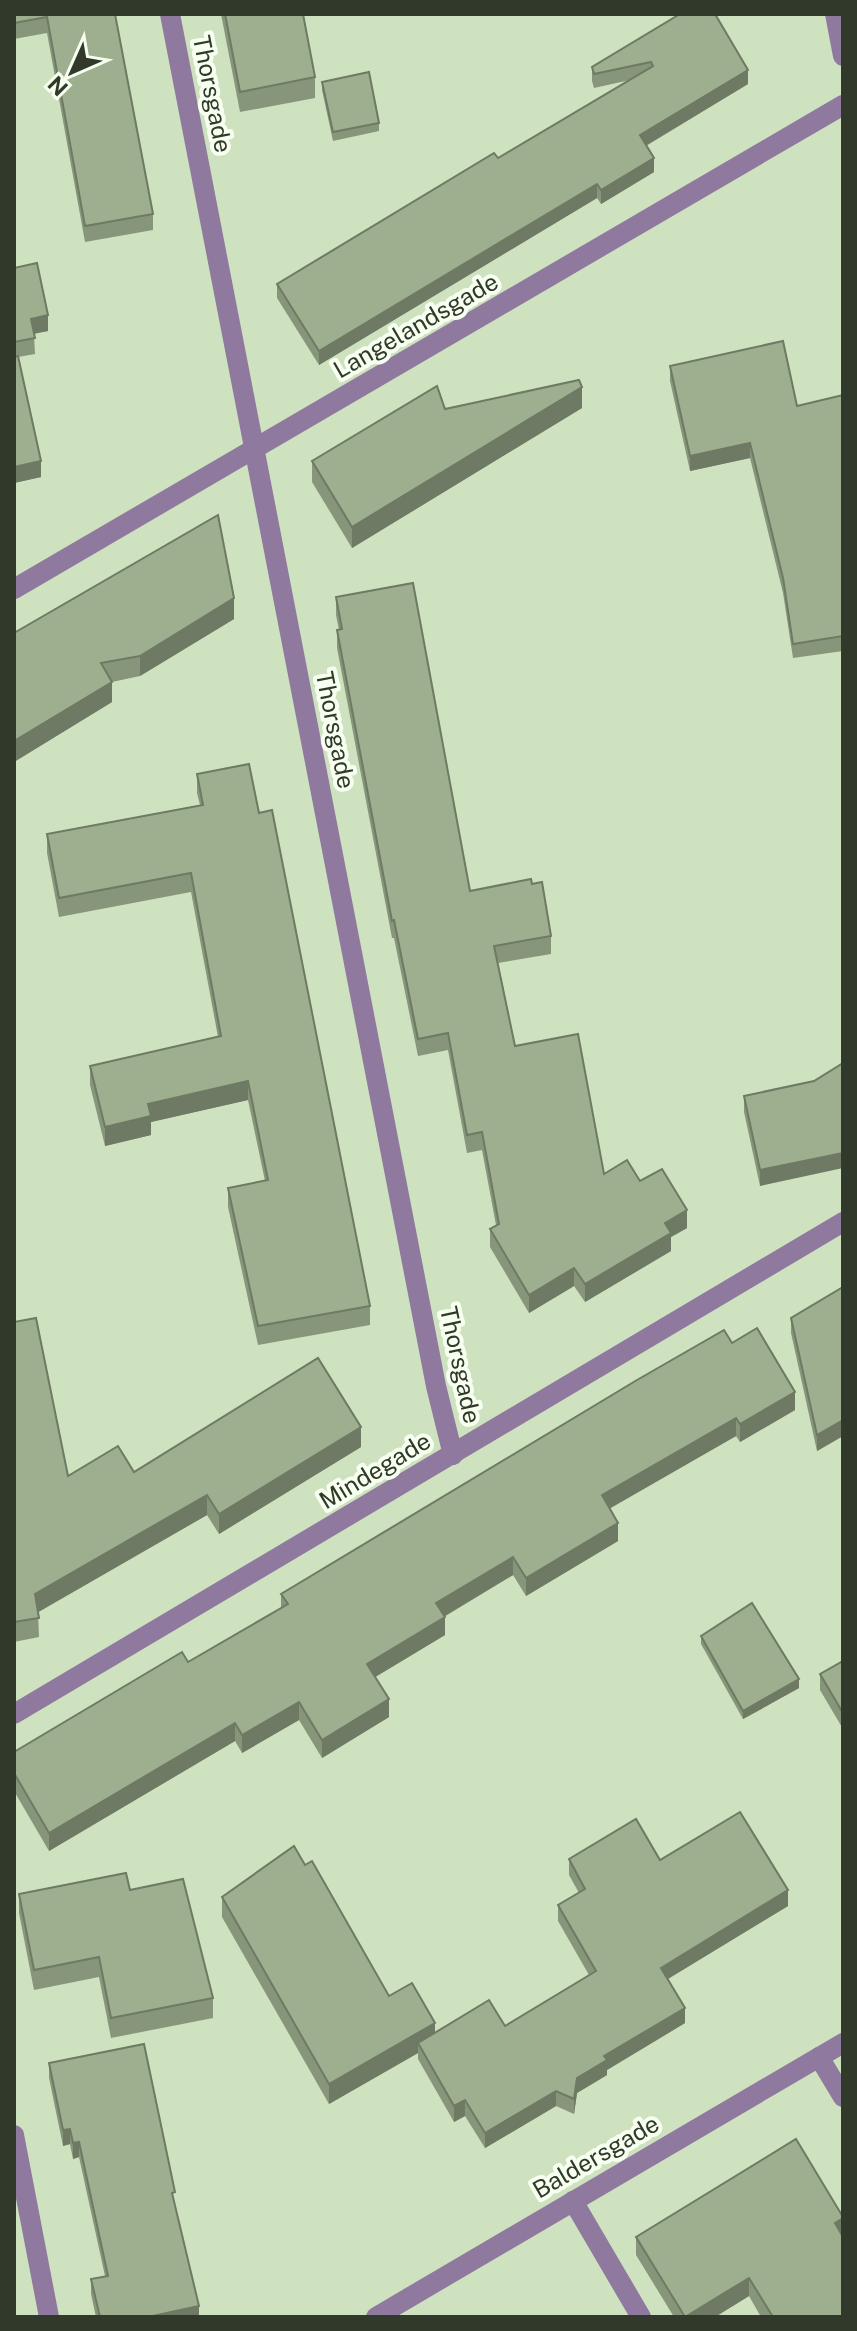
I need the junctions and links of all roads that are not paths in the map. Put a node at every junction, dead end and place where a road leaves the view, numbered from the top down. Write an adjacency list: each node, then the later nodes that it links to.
1 (170, 14): 5 (street, Thorsgade)
2 (835, 14): 3 (street)
3 (843, 56)
4 (843, 105): 5 (street, Langelandsgade)
5 (255, 451): 6 (street, Langelandsgade); 8 (street, Thorsgade)
6 (14, 589)
7 (843, 1222): 8 (street, Mindegade)
8 (453, 1455): 9 (street, Mindegade)
9 (14, 1714)
10 (843, 2043): 11 (street, Baldersgade)
11 (819, 2057): 12 (street); 14 (street, Baldersgade)
12 (843, 2097)
13 (14, 2135): 15 (street)
14 (573, 2201): 16 (street, Baldersgade); 17 (street)
15 (49, 2317)
16 (376, 2317)
17 (641, 2317)

